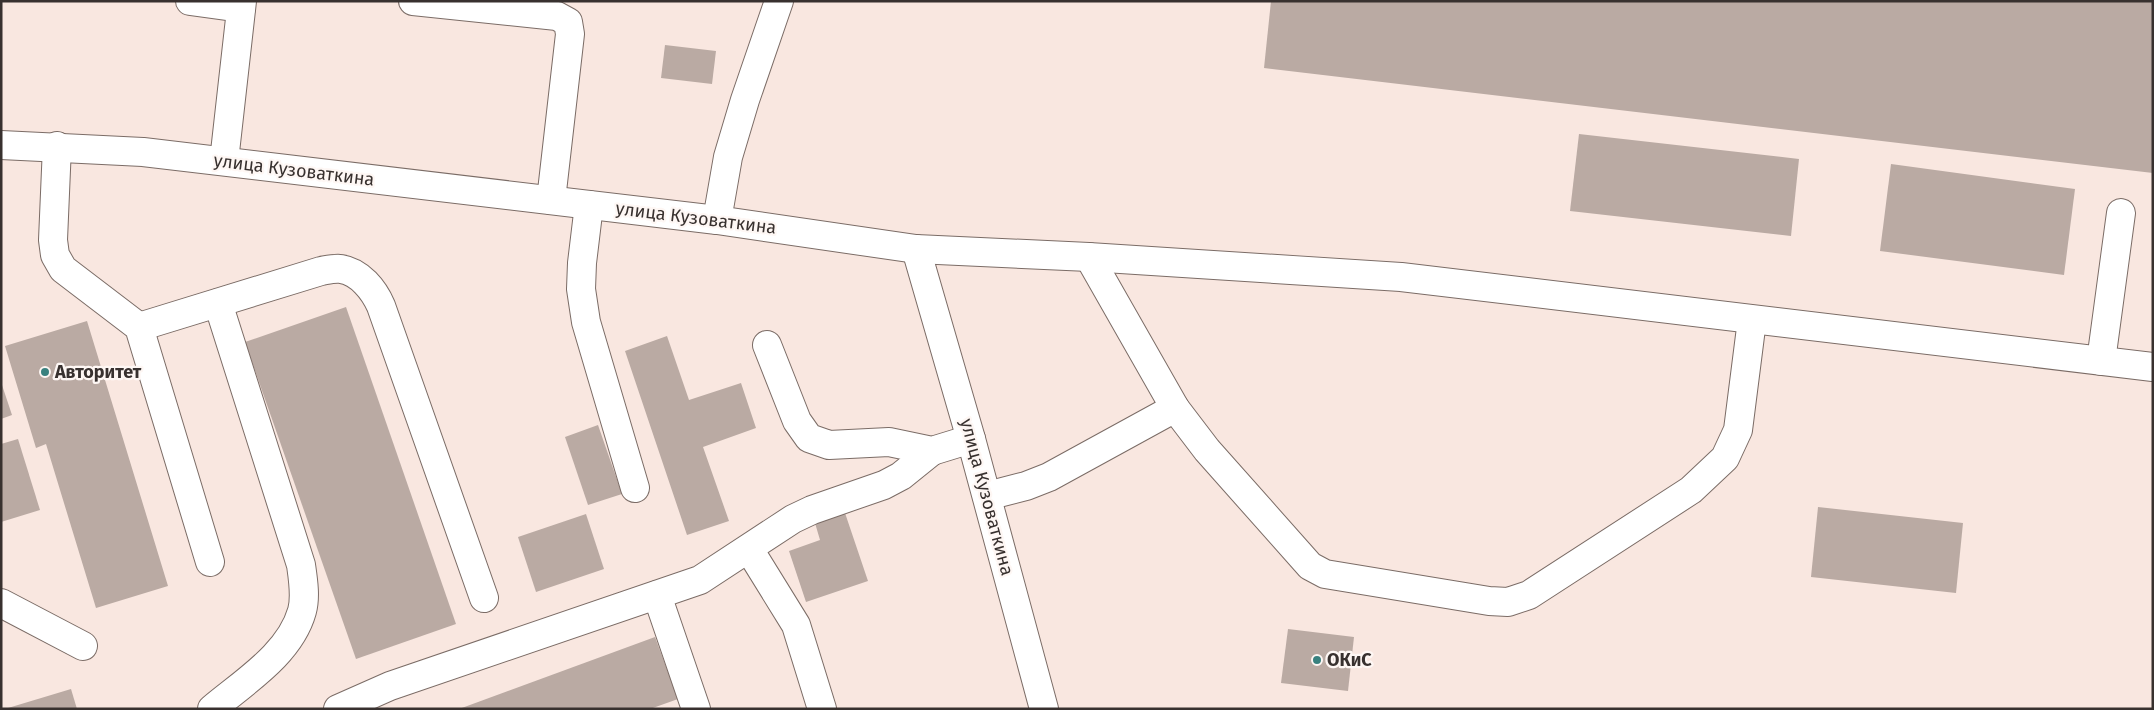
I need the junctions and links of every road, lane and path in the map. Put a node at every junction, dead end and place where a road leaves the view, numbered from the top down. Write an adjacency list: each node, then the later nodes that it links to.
1 (190, 1): 4 (street)
2 (413, 1): 8 (street)
3 (779, 1): 11 (street)
4 (242, 5): 7 (street)
5 (1, 145): 6 (street, улица Кузоваткина)
6 (57, 146): 7 (street, улица Кузоваткина); 16 (street)
7 (224, 161): 8 (street, улица Кузоваткина)
8 (551, 200): 9 (street, улица Кузоваткина)
9 (589, 205): 11 (street, улица Кузоваткина); 23 (street)
10 (2121, 213): 18 (street)
11 (717, 220): 12 (street, улица Кузоваткина)
12 (916, 249): 13 (street); 21 (street, улица Кузоваткина)
13 (1089, 257): 15 (street); 20 (street)
14 (218, 303): 16 (street); 28 (street); 31 (street)
15 (1752, 320): 18 (street); 20 (street)
16 (139, 327): 26 (street)
17 (767, 345): 22 (street)
18 (2101, 361): 19 (street)
19 (2153, 367)
20 (1175, 408): 24 (street)
21 (971, 439): 22 (street); 24 (street, улица Кузоваткина)
22 (932, 451): 25 (street)
23 (635, 488)
24 (986, 496): 35 (street, улица Кузоваткина)
25 (749, 549): 27 (street); 34 (street)
26 (210, 562)
27 (657, 596): 32 (street); 33 (street)
28 (484, 598)
29 (1, 603): 30 (street)
30 (83, 646)
31 (212, 709)
32 (338, 709)
33 (696, 709)
34 (822, 709)
35 (1044, 709)

